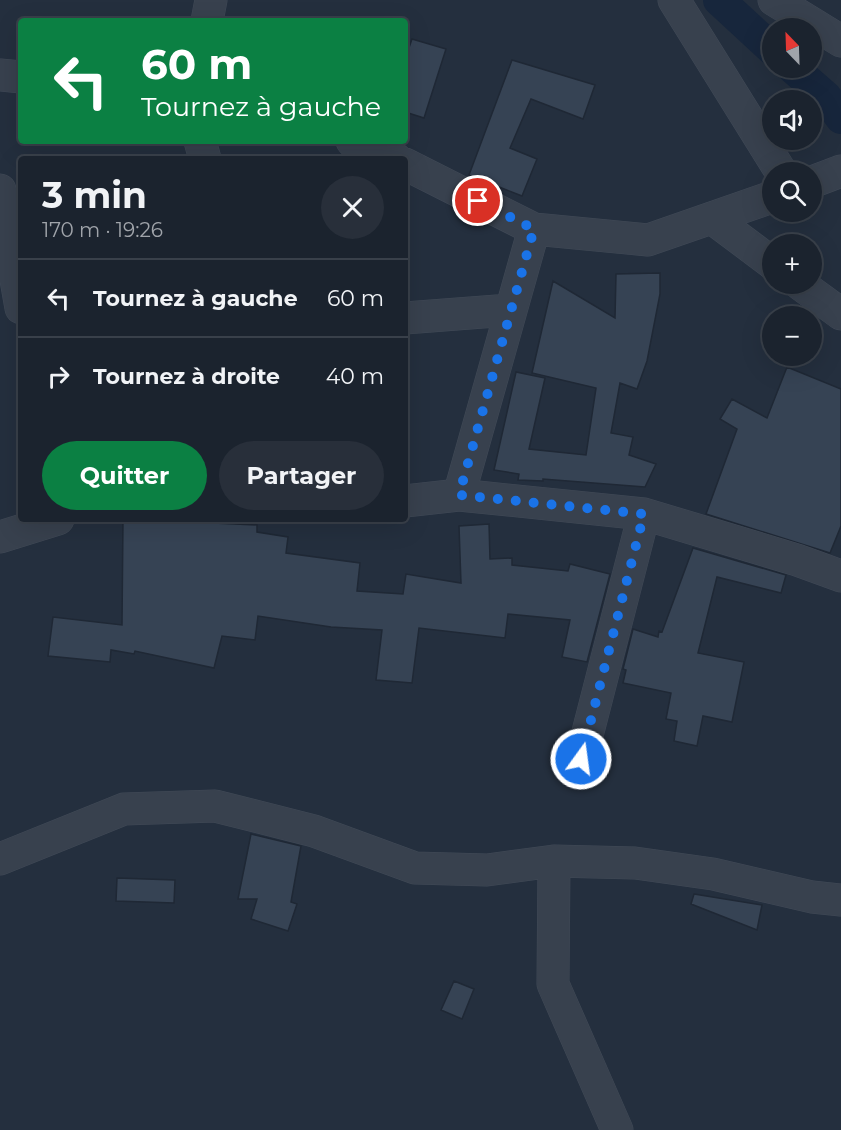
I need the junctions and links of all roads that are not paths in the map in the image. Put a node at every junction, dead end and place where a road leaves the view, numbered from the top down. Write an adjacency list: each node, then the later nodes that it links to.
1 (212, 0): 4 (street)
2 (674, 0): 10 (street)
3 (774, 0): 5 (street)
4 (208, 18)
5 (841, 41)
6 (0, 75): 7 (street)
7 (18, 77)
8 (363, 144): 9 (street)
9 (390, 156)
10 (775, 162)
11 (408, 166): 17 (street)
12 (841, 171): 13 (street)
13 (822, 178)
14 (0, 190): 19 (street)
15 (762, 200): 16 (street)
16 (712, 218): 17 (street); 18 (street)
17 (534, 229): 21 (street)
18 (762, 256)
19 (18, 291)
20 (814, 294): 22 (street)
21 (510, 310): 23 (street); 24 (street)
22 (841, 314)
23 (408, 318)
24 (459, 495): 25 (street); 26 (street)
25 (408, 501)
26 (644, 514): 29 (street); 30 (street)
27 (48, 522): 28 (street)
28 (0, 537)
29 (841, 576)
30 (581, 759)
31 (0, 859): 32 (street)
32 (554, 861): 33 (street); 34 (street)
33 (841, 900)
34 (617, 1130)

